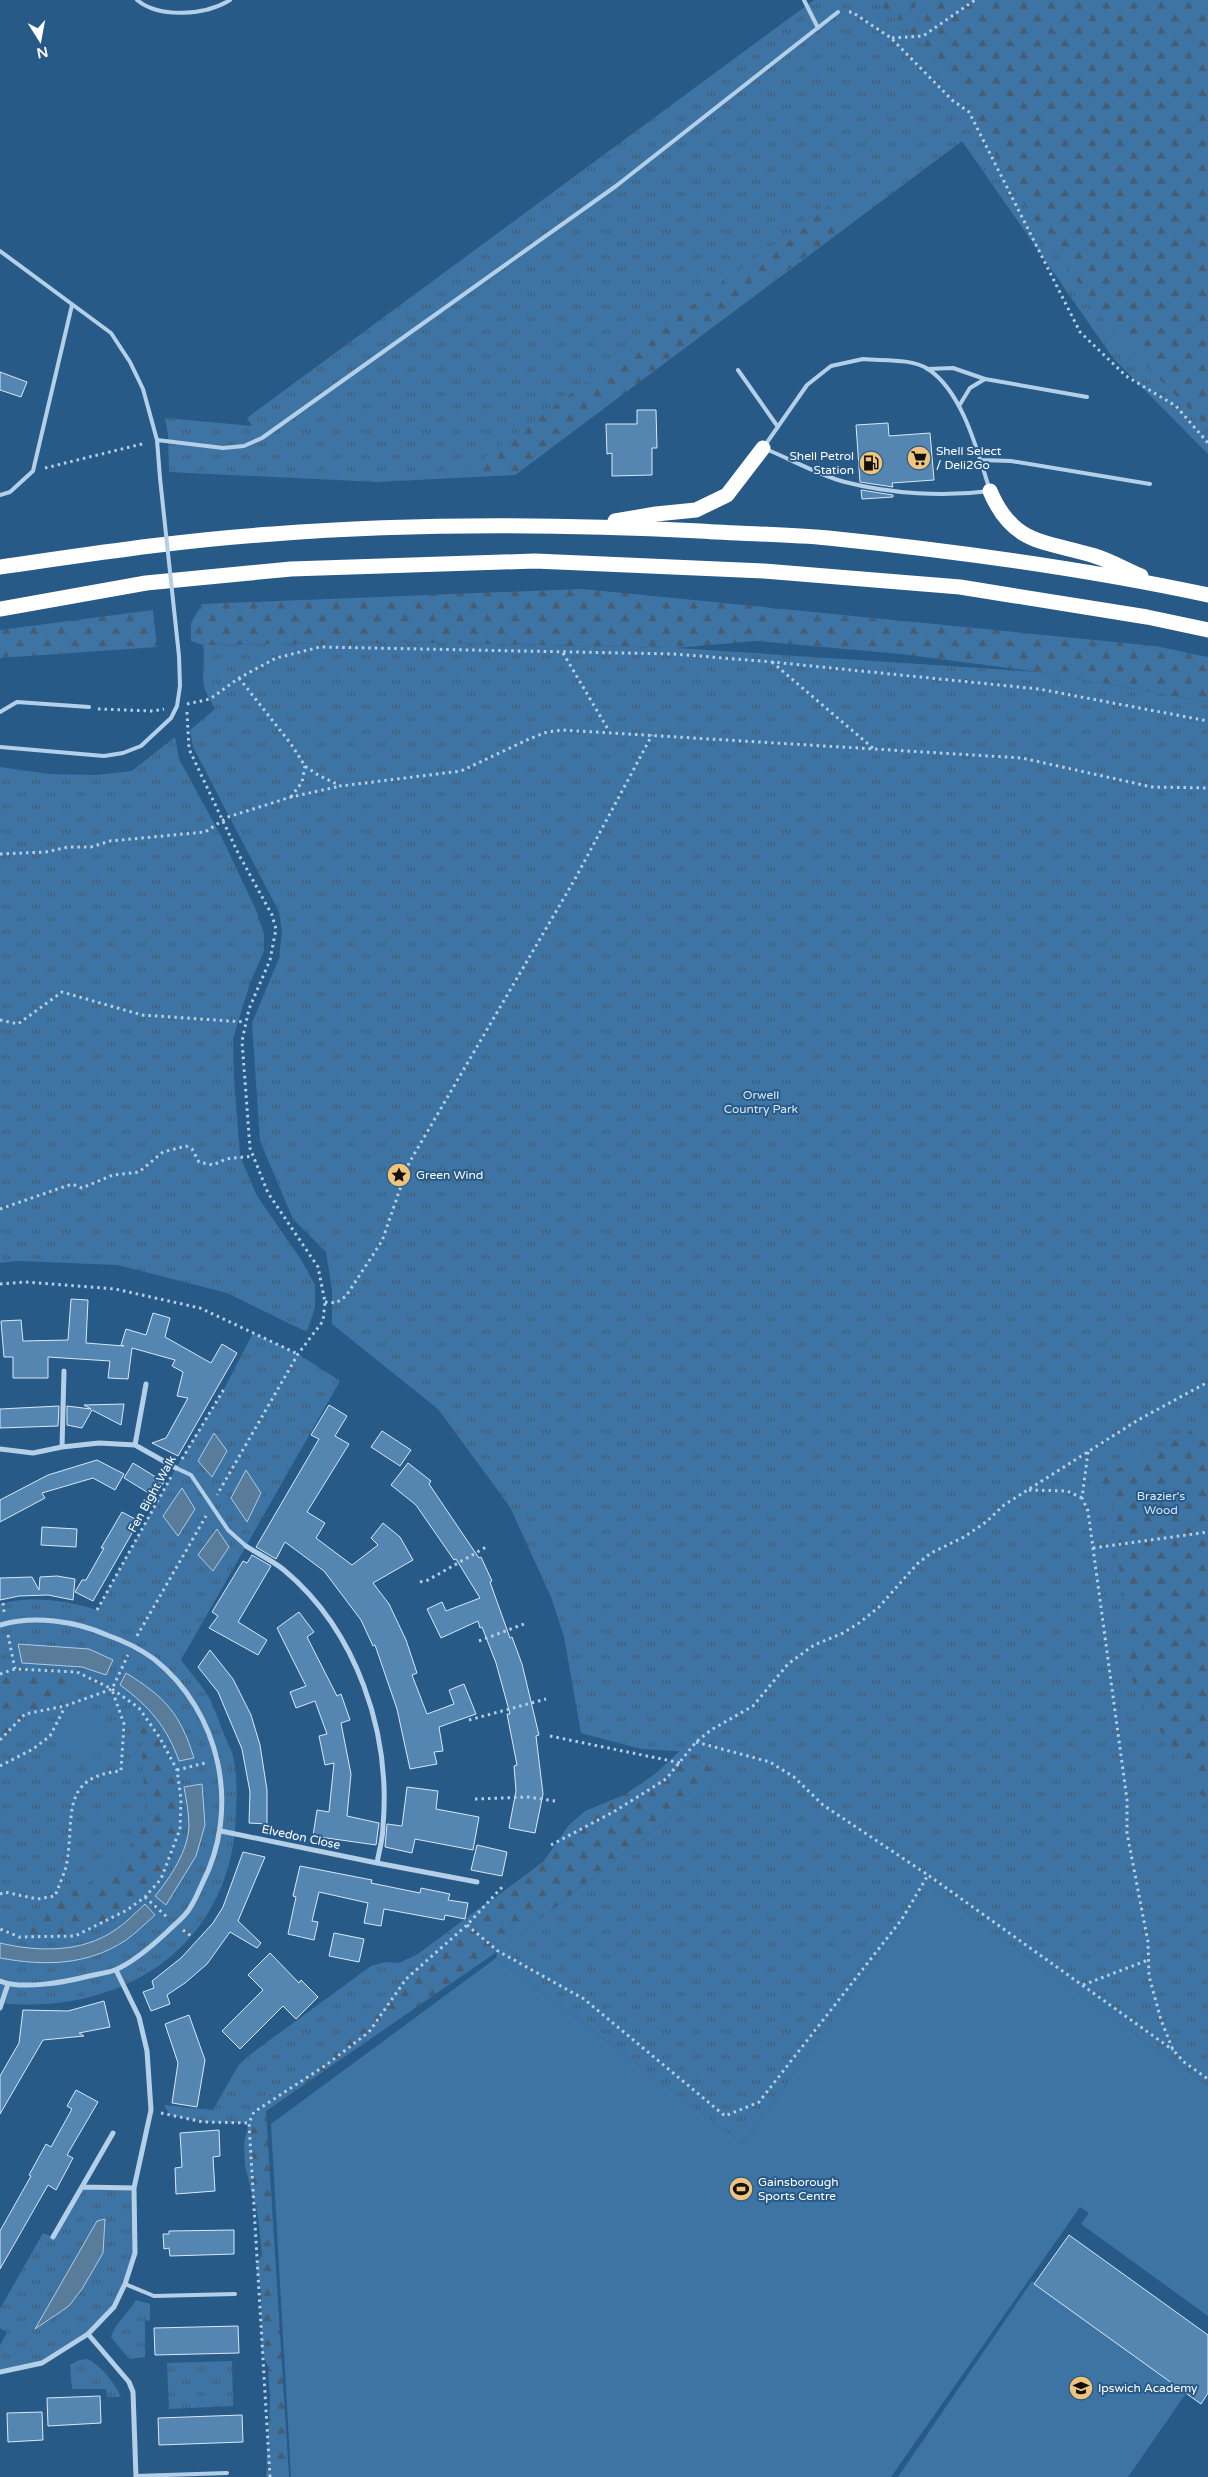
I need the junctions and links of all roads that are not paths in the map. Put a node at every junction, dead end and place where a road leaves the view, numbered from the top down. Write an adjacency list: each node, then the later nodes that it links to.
1 (137, 0): 2 (lane)
2 (230, 0)
3 (804, 0): 5 (lane)
4 (838, 12): 5 (lane)
5 (818, 28): 14 (lane)
6 (0, 251): 7 (lane)
7 (72, 306): 14 (lane); 19 (lane)
8 (927, 369): 10 (lane); 12 (lane); 13 (lane)
9 (738, 370): 13 (lane)
10 (985, 378): 11 (lane); 12 (lane)
11 (1087, 397)
12 (959, 406): 16 (lane)
13 (778, 427): 15 (lane)
14 (157, 440): 28 (lane, bridge)
15 (763, 448): 18 (lane); 20 (highway)
16 (981, 460): 17 (lane); 18 (lane)
17 (1150, 484)
18 (990, 491): 22 (highway)
19 (0, 495)
20 (592, 526): 21 (highway); 22 (highway)
21 (0, 567)
22 (1161, 585): 23 (highway)
23 (1208, 595)
24 (0, 608): 25 (highway)
25 (1208, 630)
26 (89, 707): 27 (lane)
27 (0, 712)
28 (0, 747)
29 (64, 1371): 32 (street)
30 (146, 1384): 31 (street)
31 (136, 1445): 32 (street); 34 (street)
32 (62, 1447): 33 (street)
33 (0, 1449)
34 (176, 1468): 35 (lane)
35 (246, 1546): 38 (street)
36 (0, 1626): 37 (street)
37 (221, 1830): 38 (street, Elvedon Close); 40 (street)
38 (377, 1864): 39 (street, Elvedon Close)
39 (476, 1882)
40 (116, 1970): 42 (street); 46 (street)
41 (0, 1981): 42 (street)
42 (8, 1984): 43 (street)
43 (0, 2008)
44 (113, 2133): 45 (street)
45 (82, 2187): 46 (street); 47 (street)
46 (134, 2188): 48 (street)
47 (53, 2237)
48 (125, 2284): 49 (lane); 50 (street)
49 (235, 2294)
50 (88, 2334): 51 (street); 53 (street)
51 (0, 2372)
52 (227, 2473): 53 (lane)
53 (136, 2477)

